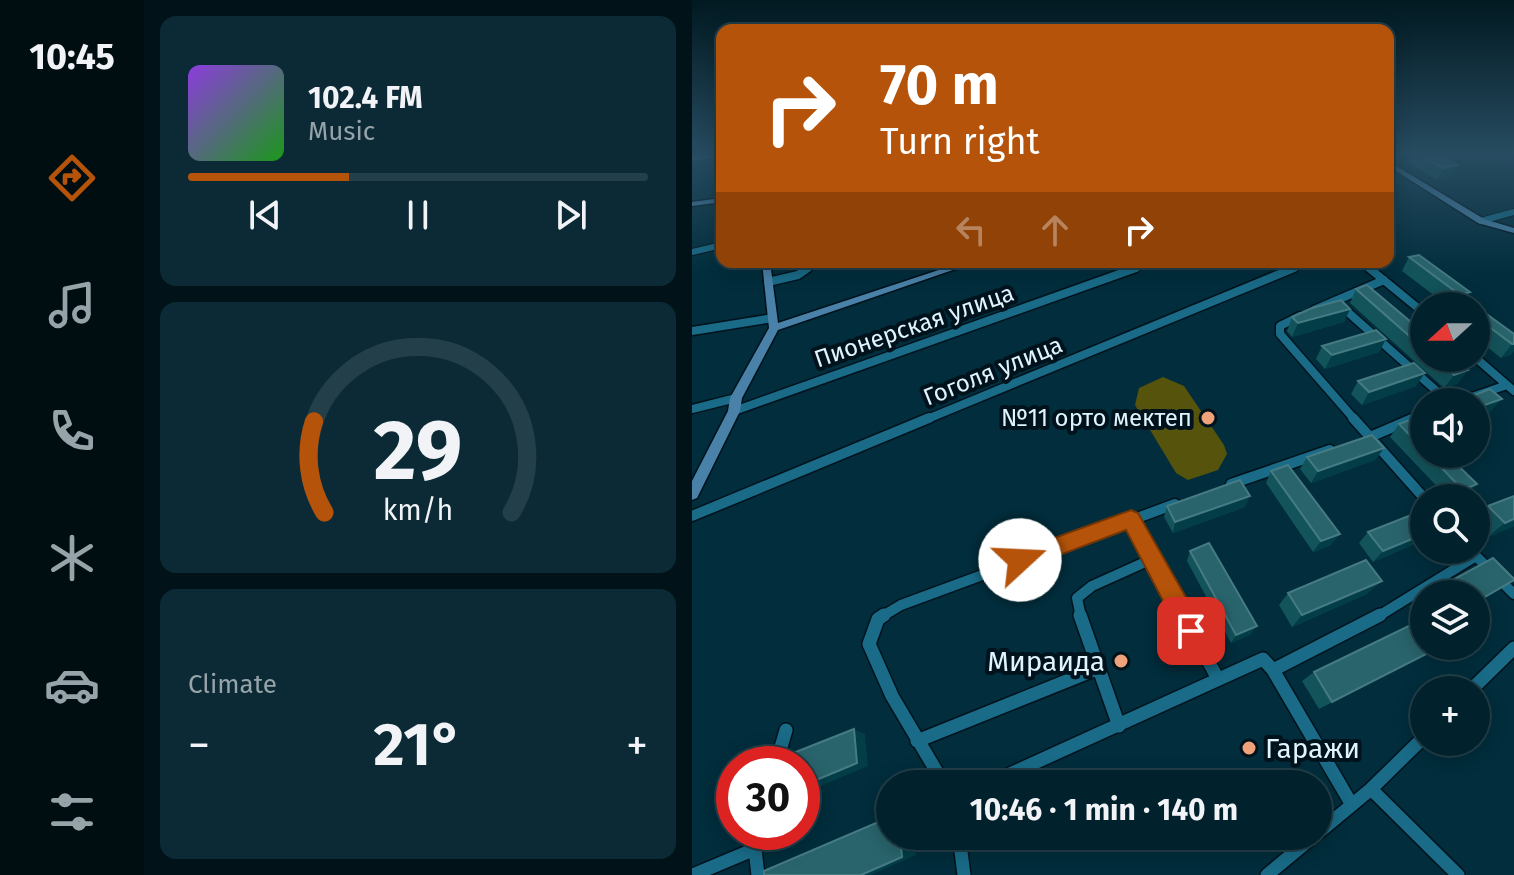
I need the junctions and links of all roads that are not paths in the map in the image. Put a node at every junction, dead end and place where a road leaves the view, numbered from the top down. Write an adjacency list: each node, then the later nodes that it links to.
1 (1439, 195): 5 (street)
2 (716, 201): 3 (street)
3 (692, 204)
4 (1514, 212): 5 (street)
5 (1481, 221): 6 (street)
6 (1514, 231)
7 (716, 246): 8 (street)
8 (692, 252)
9 (767, 268): 16 (street)
10 (807, 268): 16 (street)
11 (952, 268): 19 (street)
12 (1135, 268): 27 (street, Пионерская улица)
13 (1293, 268): 36 (street, Гоголя улица)
14 (1369, 268): 15 (street)
15 (1384, 280): 17 (street); 18 (street)
16 (768, 282): 19 (street)
17 (1334, 300): 22 (street); 29 (street)
18 (1410, 301)
19 (773, 323): 20 (street); 25 (street)
20 (692, 331)
21 (1490, 370): 23 (street)
22 (1433, 388)
23 (1510, 388): 24 (street)
24 (1490, 393)
25 (736, 398): 26 (street); 27 (street)
26 (692, 409)
27 (734, 411): 34 (street)
28 (1410, 420): 29 (street)
29 (1370, 437): 30 (street); 32 (street)
30 (1356, 442)
31 (1342, 446): 33 (street)
32 (1412, 484)
33 (1216, 489)
34 (692, 494)
35 (1187, 499): 37 (street)
36 (692, 516)
37 (1131, 519): 38 (street); 49 (street)
38 (1152, 559): 43 (street); 46 (street)
39 (1456, 564): 44 (street)
40 (1484, 564): 41 (street)
41 (1514, 594)
42 (1514, 648): 45 (street)
43 (1099, 668): 47 (street); 49 (street)
44 (1273, 670): 46 (street); 55 (street)
45 (1485, 676)
46 (1218, 679): 47 (street)
47 (1119, 726): 53 (street)
48 (786, 730): 50 (street)
49 (917, 741): 52 (street)
50 (781, 746)
51 (1410, 751): 54 (street)
52 (935, 770)
53 (1020, 770)
54 (1371, 789): 55 (street); 65 (street)
55 (1352, 805): 56 (street)
56 (1332, 821)
57 (753, 850): 61 (street)
58 (755, 850): 62 (street)
59 (961, 850): 63 (street)
60 (1297, 850): 64 (street)
61 (693, 875)
62 (758, 875)
63 (964, 875)
64 (1267, 875)
65 (1458, 875)

